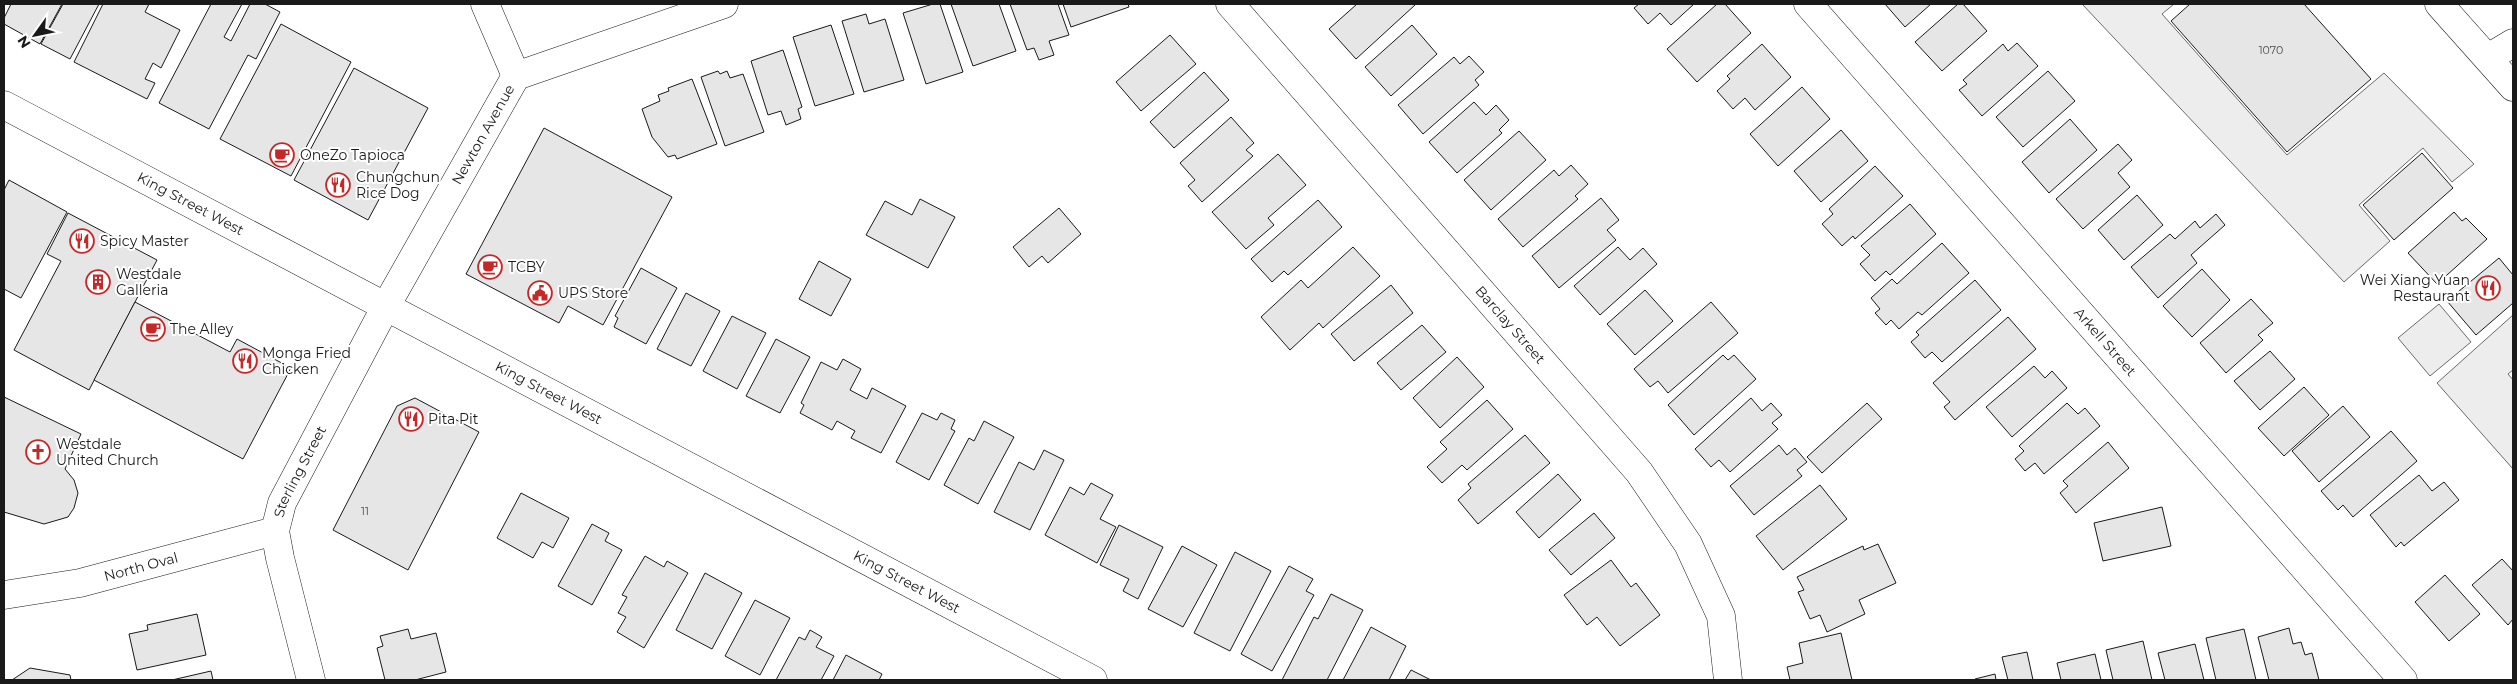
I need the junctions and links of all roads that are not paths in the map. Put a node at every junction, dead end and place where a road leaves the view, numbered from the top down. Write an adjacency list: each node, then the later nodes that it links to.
1 (485, 4): 8 (street)
2 (724, 4): 8 (street, Newton Avenue)
3 (1230, 4): 16 (street, Barclay Street)
4 (1808, 4): 17 (street, Arkell Street)
5 (2438, 4): 7 (street)
6 (2513, 43): 7 (street)
7 (2488, 58): 9 (street)
8 (516, 76): 11 (street, Newton Avenue)
9 (2513, 87)
10 (4, 105): 11 (street, King Street West)
11 (386, 306): 12 (street, Sterling Street); 15 (street, King Street West)
12 (275, 531): 13 (street, North Oval); 14 (street, Sterling Street)
13 (4, 595)
14 (311, 680)
15 (1094, 680)
16 (1728, 680)
17 (2403, 680)

